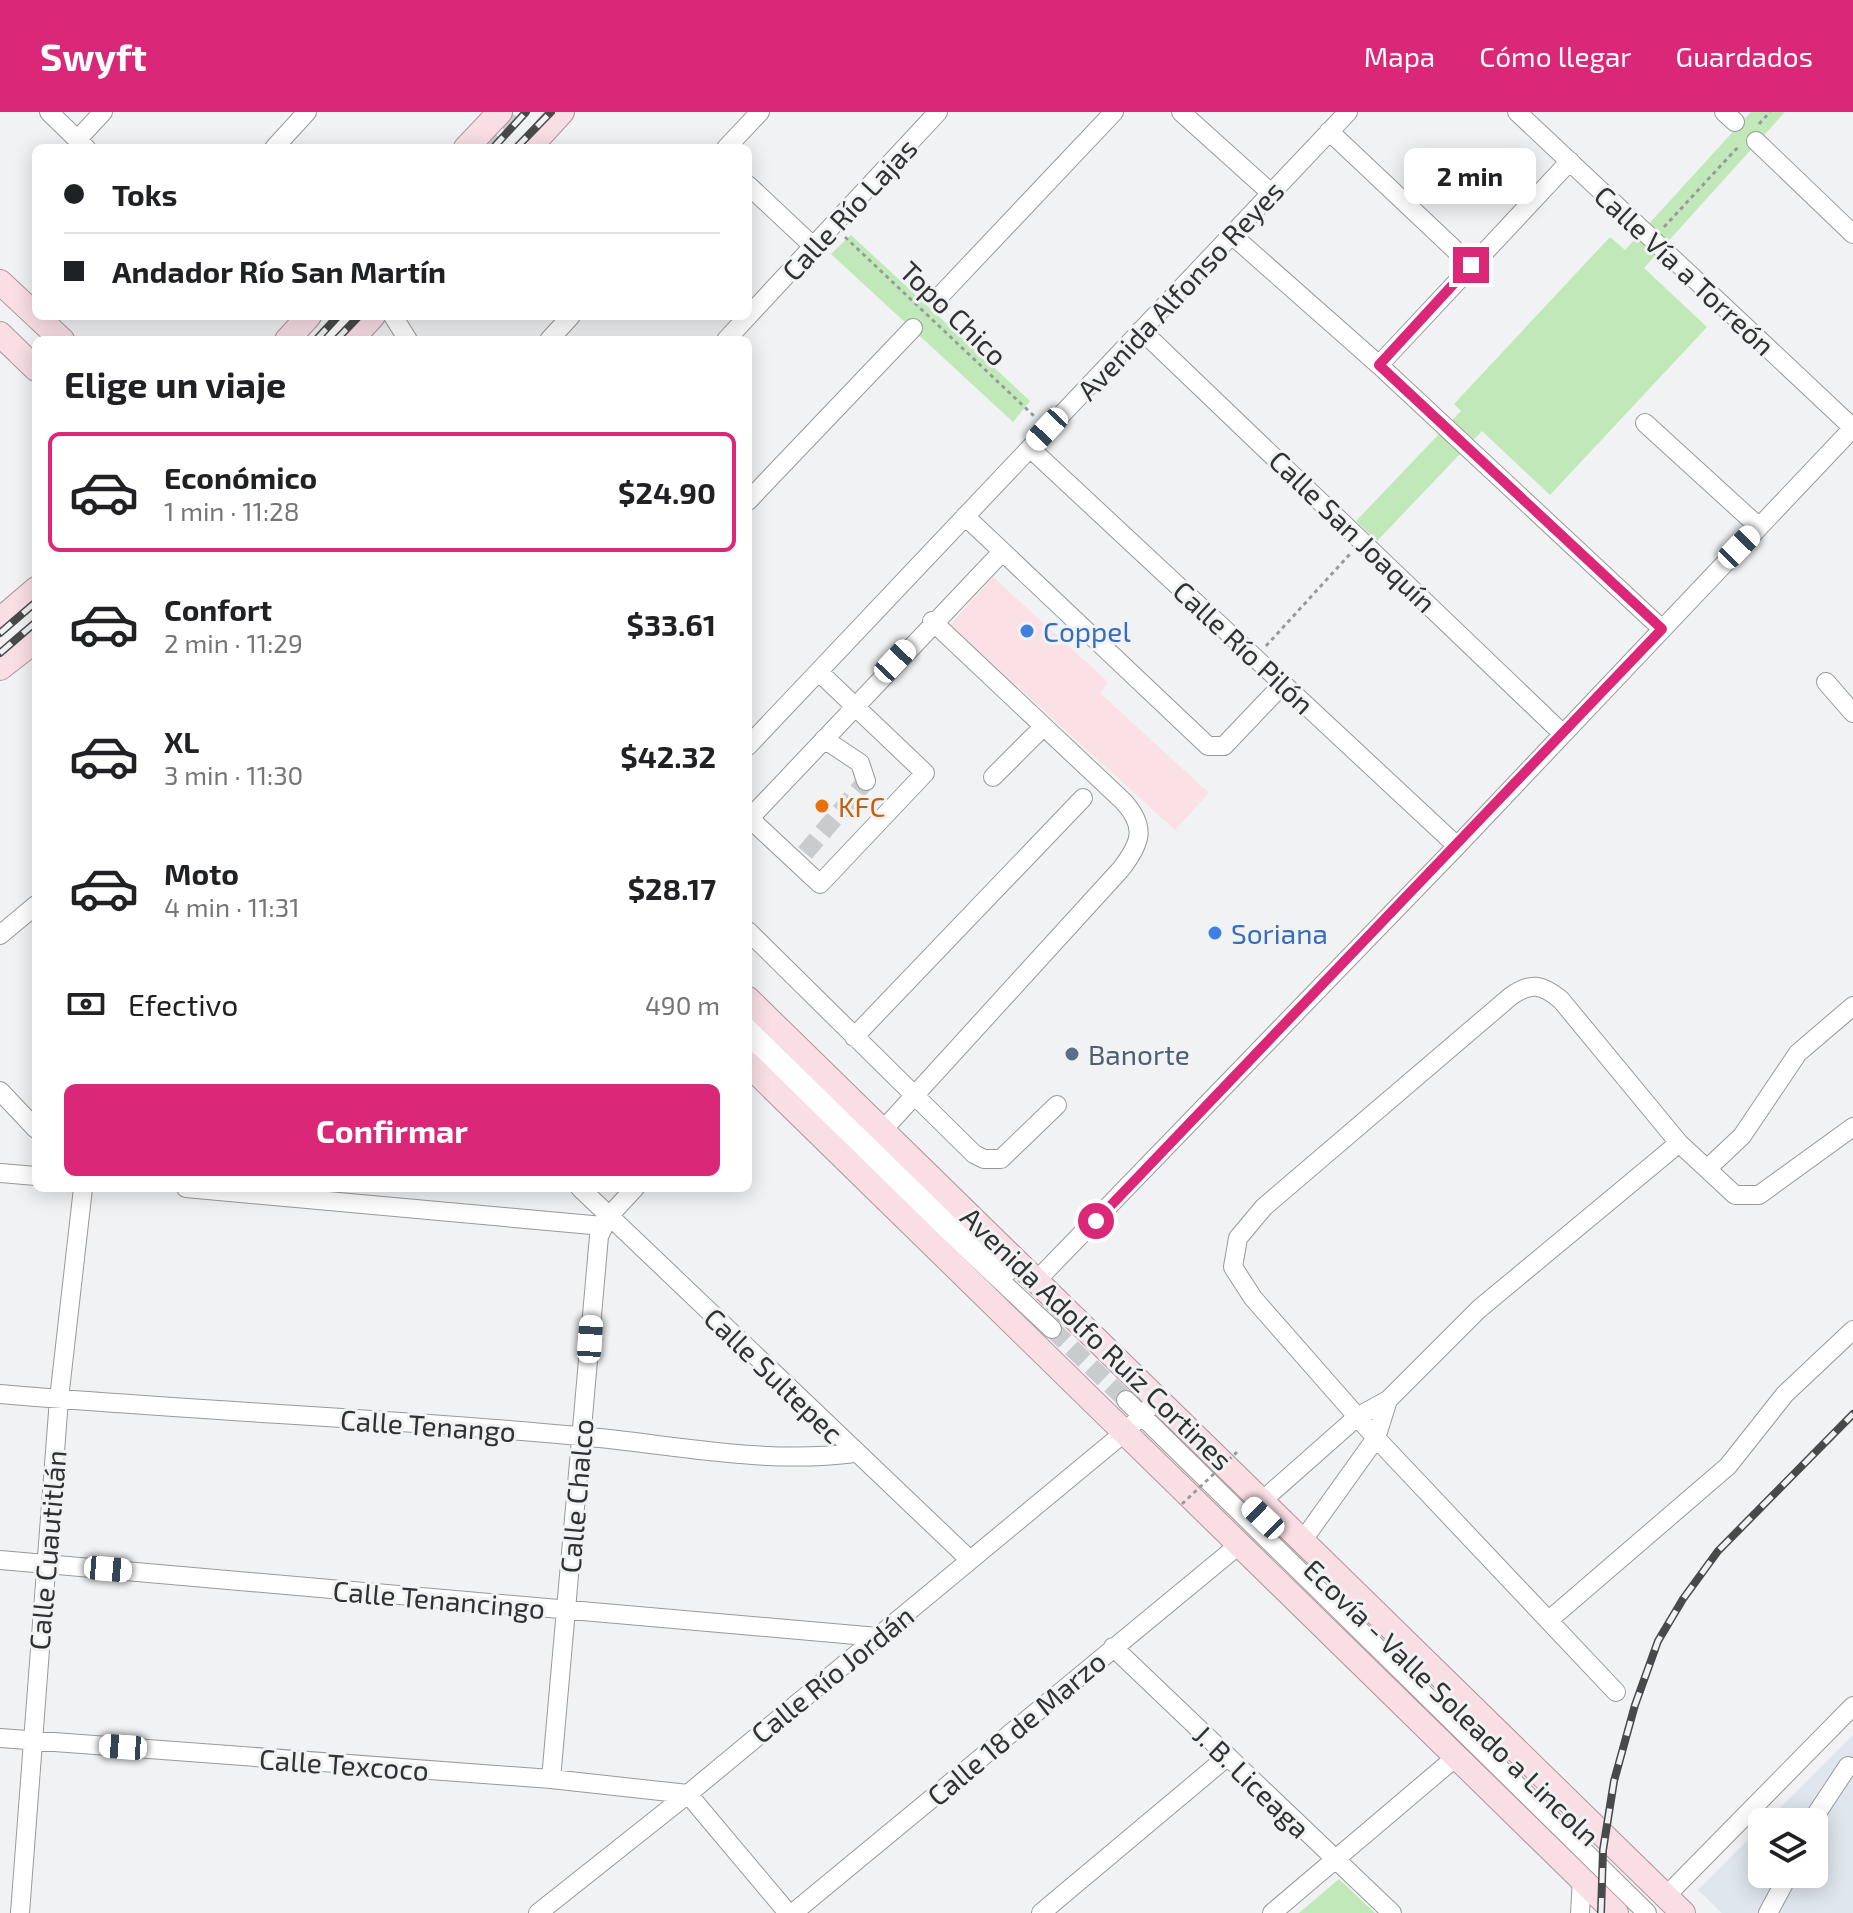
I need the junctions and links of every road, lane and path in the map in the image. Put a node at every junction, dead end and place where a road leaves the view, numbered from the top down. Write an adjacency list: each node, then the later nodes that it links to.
1 (49, 112): 15 (street)
2 (103, 112): 15 (street)
3 (307, 112): 16 (street)
4 (500, 112): 17 (main road)
5 (562, 112): 18 (main road)
6 (760, 112): 19 (street)
7 (938, 112): 23 (street, Calle Río Lajas)
8 (1114, 112): 30 (street)
9 (1181, 112): 22 (street)
10 (1348, 112): 13 (street, Avenida Alfonso Reyes)
11 (1517, 112): 20 (street, Calle Vía a Torreón)
12 (1770, 112): 14 (path)
13 (1329, 131): 22 (street, Avenida Alfonso Reyes); 28 (street)
14 (1748, 141): 24 (street); 26 (path)
15 (82, 144)
16 (278, 144)
17 (470, 144)
18 (533, 144)
19 (730, 144)
20 (1570, 161): 26 (street, Calle Vía a Torreón); 28 (street)
21 (752, 189): 27 (street)
22 (1271, 193): 25 (street, Avenida Alfonso Reyes)
23 (834, 226): 27 (street, Calle Río Lajas); 54 (path, Topo Chico)
24 (1853, 234)
25 (1233, 236): 41 (street, Avenida Alfonso Reyes); 50 (street)
26 (1653, 239): 53 (street, Calle Vía a Torreón)
27 (814, 247): 32 (street, Calle Río Lajas)
28 (1471, 265): 50 (street)
29 (0, 282): 31 (main road)
30 (939, 297)
31 (32, 312)
32 (752, 313)
33 (41, 320): 42 (main road)
34 (305, 320): 43 (main road)
35 (319, 320): 44 (street)
36 (347, 320): 45 (street)
37 (369, 320): 46 (main road)
38 (567, 320): 47 (street)
39 (745, 320): 48 (street, Calle Río Lajas)
40 (913, 328): 56 (street)
41 (1141, 330): 54 (street, Avenida Alfonso Reyes); 59 (street, Calle San Joaquín)
42 (58, 336)
43 (291, 336)
44 (304, 336)
45 (332, 336)
46 (355, 336)
47 (553, 336)
48 (730, 336)
49 (4, 345): 51 (main road)
50 (1379, 365): 64 (street)
51 (32, 366)
52 (1645, 423): 58 (street)
53 (1853, 428): 58 (street)
54 (1047, 429): 55 (street, Avenida Alfonso Reyes)
55 (1030, 448): 57 (street, Avenida Alfonso Reyes); 66 (street, Calle Río Pilón)
56 (752, 497)
57 (965, 516): 60 (street); 68 (street, Avenida Alfonso Reyes)
58 (1759, 527): 64 (street)
59 (1363, 539): 66 (path); 74 (street, Calle San Joaquín)
60 (1002, 552): 63 (street); 70 (street)
61 (32, 592): 62 (main road)
62 (0, 620)
63 (932, 621): 71 (street); 73 (street)
64 (1662, 629): 74 (street)
65 (32, 643): 67 (main road)
66 (1256, 658): 70 (street, Calle Río Pilón)
67 (0, 668)
68 (819, 672): 71 (street); 76 (street, Avenida Alfonso Reyes)
69 (1826, 682): 72 (street)
70 (1283, 684): 82 (street, Calle Río Pilón)
71 (854, 706): 75 (street); 81 (street)
72 (1853, 713)
73 (1042, 728): 77 (street); 93 (street)
74 (1563, 734): 82 (street)
75 (824, 739): 78 (street); 80 (street)
76 (752, 742)
77 (993, 777)
78 (866, 781)
79 (1083, 798): 89 (street)
80 (752, 816)
81 (752, 821)
82 (1457, 846): 108 (street)
83 (32, 908): 84 (street)
84 (0, 935)
85 (752, 935): 89 (street)
86 (752, 1003): 97 (main road, Avenida Adolfo Ruíz Cortines)
87 (1853, 1006): 99 (street)
88 (752, 1025): 90 (street)
89 (854, 1037): 93 (street)
90 (752, 1062)
91 (752, 1063): 114 (main road, Avenida Adolfo Ruíz Cortines)
92 (0, 1091): 95 (street)
93 (915, 1095): 94 (street); 97 (street)
94 (1057, 1105)
95 (32, 1125)
96 (1853, 1127): 99 (street)
97 (883, 1130): 108 (main road, Avenida Adolfo Ruíz Cortines)
98 (1679, 1143): 99 (street); 113 (street); 115 (street)
99 (1707, 1169)
100 (0, 1173): 101 (street)
101 (32, 1176)
102 (83, 1192): 112 (street, Calle Cuautitlán)
103 (272, 1192): 106 (street)
104 (583, 1192): 107 (street, Calle Sultepec)
105 (631, 1192): 107 (street)
106 (336, 1195): 107 (street)
107 (606, 1221): 116 (street, Calle Chalco); 119 (street, Calle Sultepec)
108 (1038, 1279): 114 (main road, Avenida Adolfo Ruíz Cortines)
109 (1853, 1330): 128 (street)
110 (0, 1394): 112 (street, Calle Tenango)
111 (1130, 1395): 114 (street)
112 (59, 1399): 116 (street, Calle Tenango); 126 (street, Calle Cuautitlán)
113 (1388, 1400): 115 (street); 117 (street)
114 (1144, 1413): 120 (main road, Avenida Adolfo Ruíz Cortines); 123 (main road, Avenida Adolfo Ruíz Cortines); 125 (street, Calle Río Jordán); 144 (street, Ecovía - Valle Soleado a Lincoln); 153 (street)
115 (1357, 1417): 117 (street); 120 (street)
116 (580, 1436): 119 (street, Calle Tenango); 127 (street, Calle Chalco)
117 (1376, 1438): 122 (street); 128 (street)
118 (1237, 1452): 121 (path, bridge)
119 (855, 1453): 125 (street, Calle Sultepec)
120 (1263, 1500): 122 (main road, Avenida Adolfo Ruíz Cortines)
121 (1182, 1504)
122 (1303, 1540): 144 (main road, Avenida Adolfo Ruíz Cortines)
123 (1240, 1544): 130 (street, Calle 18 de Marzo); 136 (main road, Avenida Adolfo Ruíz Cortines)
124 (0, 1560): 126 (street, Calle Tenancingo)
125 (970, 1560): 129 (street, Calle Río Jordán)
126 (47, 1564): 127 (street, Calle Tenancingo); 134 (street, Calle Cuautitlán)
127 (567, 1610): 129 (street, Calle Tenancingo); 138 (street, Calle Chalco)
128 (1549, 1620): 131 (street)
129 (878, 1637): 139 (street, Calle Río Jordán)
130 (1113, 1647): 135 (street, J. B. Liceaga); 148 (street, Calle 18 de Marzo)
131 (1616, 1692)
132 (1853, 1706): 144 (street)
133 (0, 1738): 134 (street, Calle Texcoco)
134 (31, 1741): 138 (street, Calle Texcoco); 146 (street, Calle Cuautitlán)
135 (1227, 1757): 141 (street, J. B. Liceaga); 149 (street)
136 (1456, 1757): 141 (street); 142 (main road, Avenida Adolfo Ruíz Cortines)
137 (1848, 1766): 140 (street)
138 (551, 1779): 139 (street, Calle Texcoco)
139 (688, 1794): 147 (street, Calle Río Jordán); 148 (street)
140 (1820, 1808)
141 (1334, 1859): 150 (street); 151 (street, J. B. Liceaga)
142 (1582, 1879): 145 (main road, Avenida Adolfo Ruíz Cortines); 152 (street)
143 (1781, 1888): 154 (street)
144 (1672, 1907)
145 (1613, 1911)
146 (20, 1913)
147 (538, 1913)
148 (790, 1913)
149 (1041, 1913)
150 (1272, 1913)
151 (1392, 1913)
152 (1580, 1913)
153 (1647, 1913)
154 (1768, 1913)

